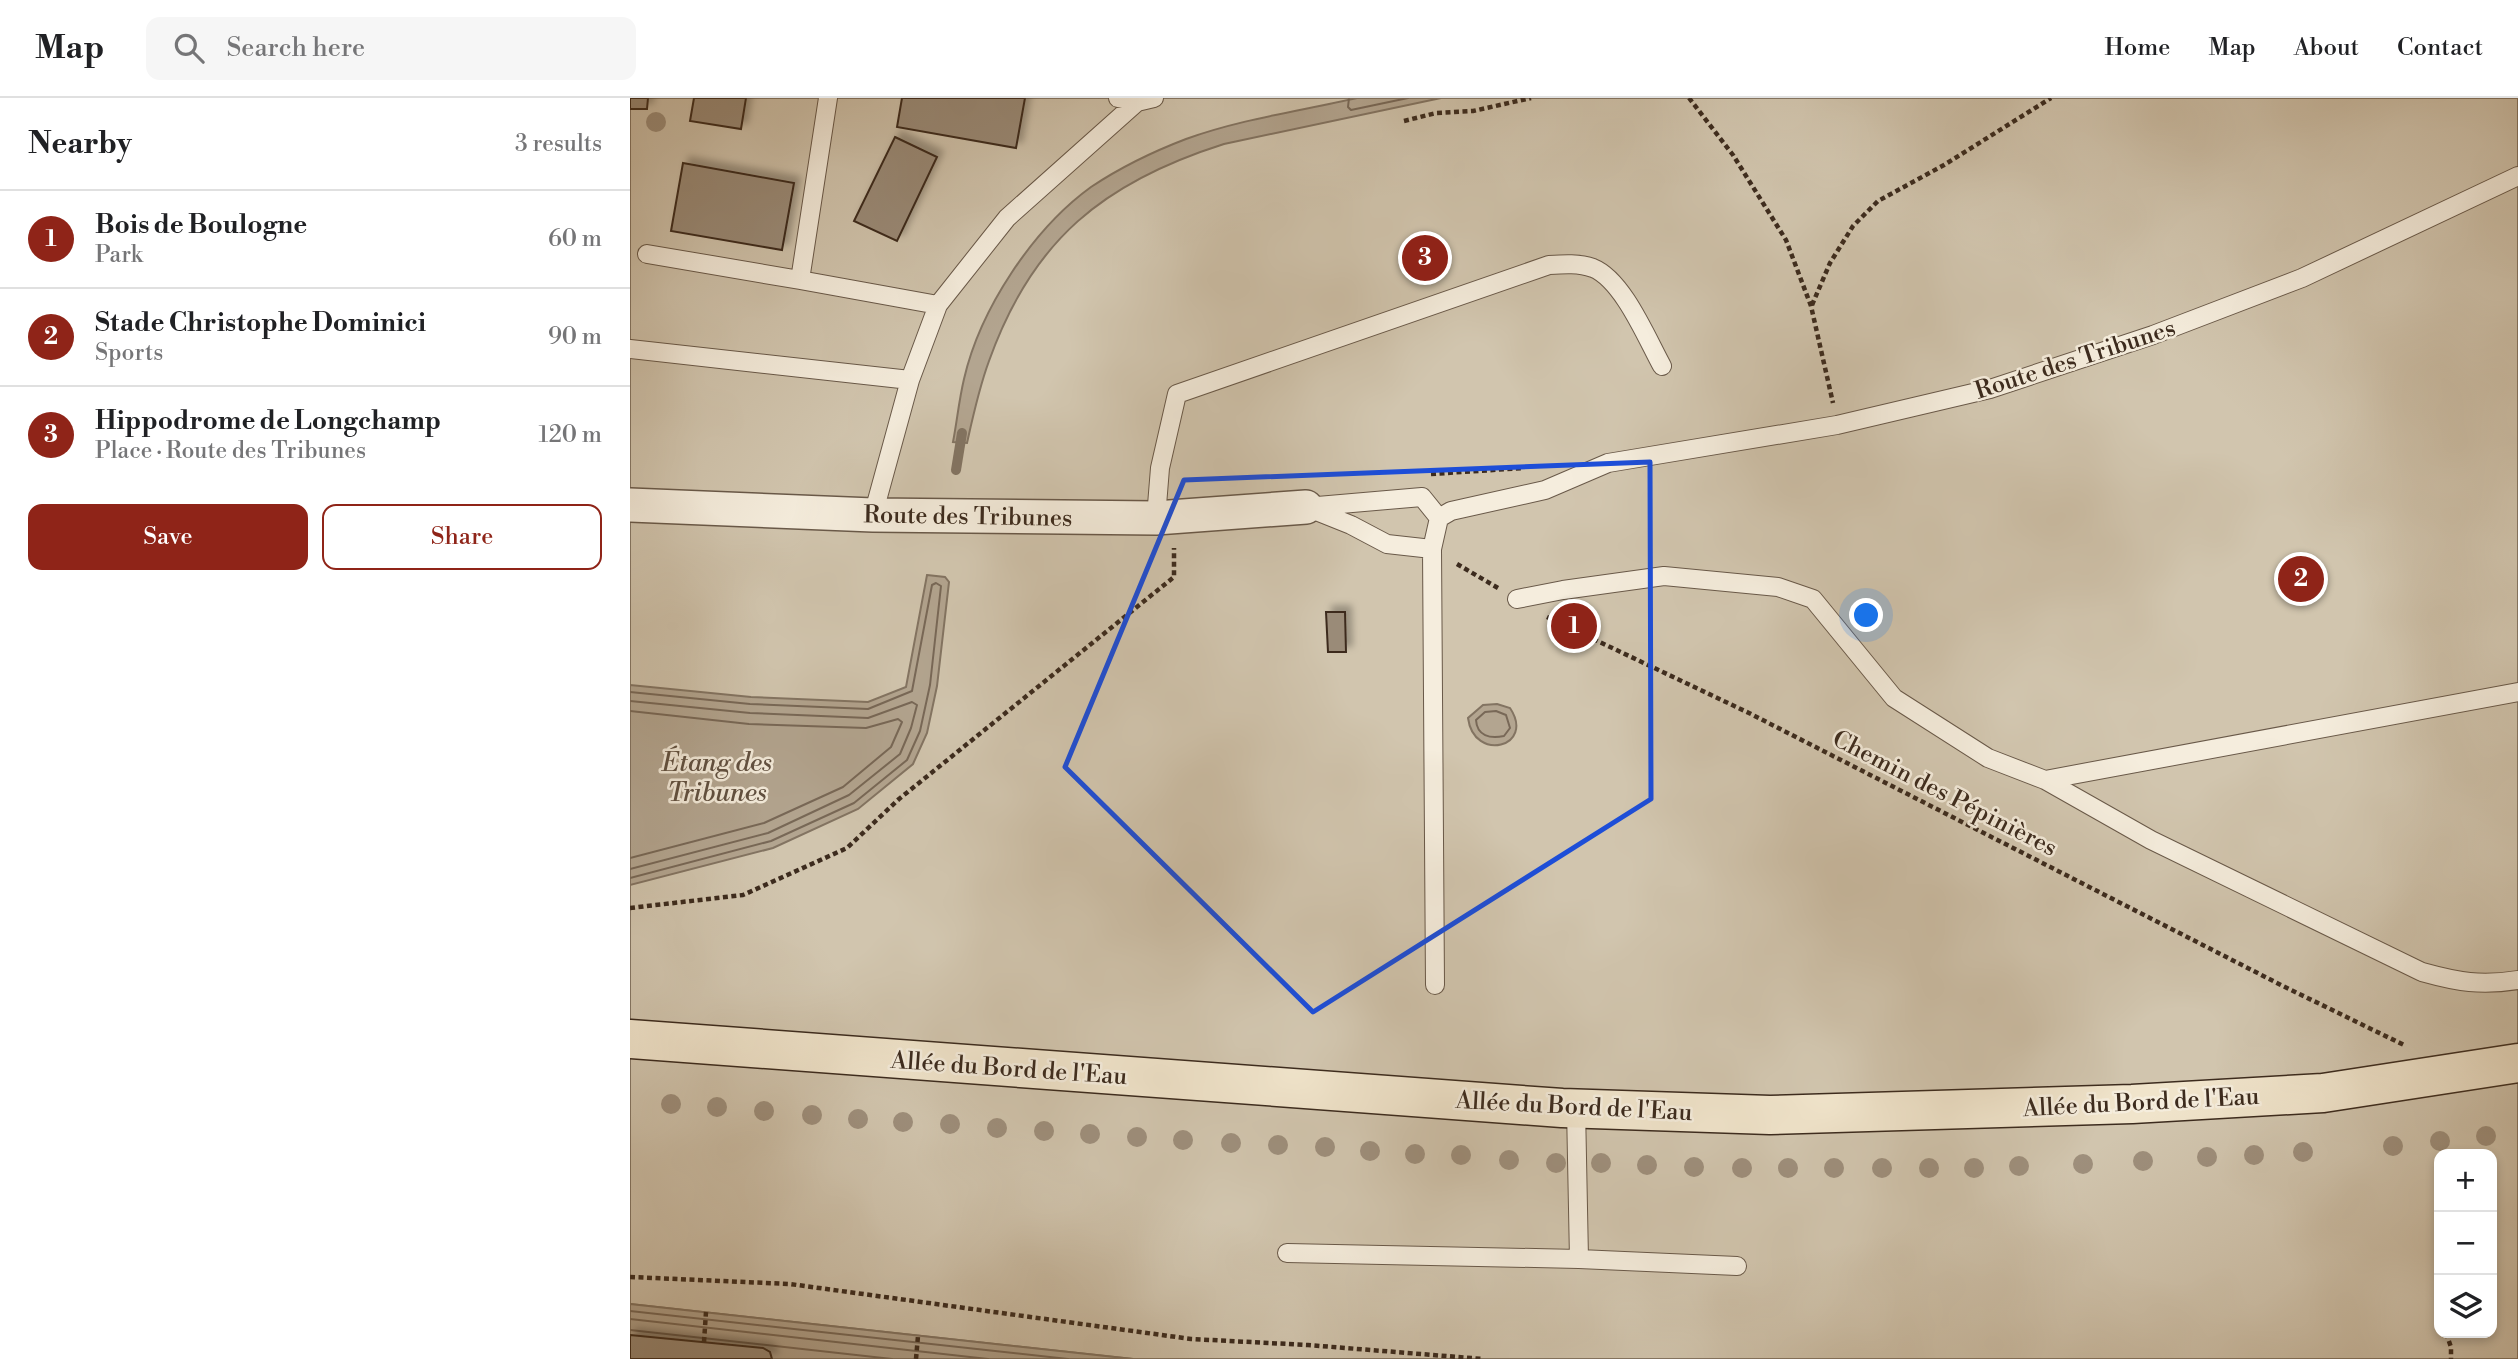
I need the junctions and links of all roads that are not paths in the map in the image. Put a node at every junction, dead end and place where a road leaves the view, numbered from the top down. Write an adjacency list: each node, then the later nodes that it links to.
1 (828, 98): 6 (lane)
2 (1118, 98): 3 (lane)
3 (1146, 100): 7 (lane)
4 (2518, 176): 15 (lane, Route des Tribunes)
5 (647, 254): 6 (lane)
6 (800, 280): 7 (lane)
7 (938, 304): 10 (lane)
8 (630, 349): 10 (lane)
9 (1662, 366): 14 (lane)
10 (910, 380): 13 (lane)
11 (1304, 497): 14 (street, Route des Tribunes); 15 (lane, Route des Tribunes); 16 (lane, Route des Tribunes)
12 (630, 505): 13 (street, Route des Tribunes)
13 (873, 515): 14 (street, Route des Tribunes)
14 (1165, 518)
15 (1439, 518): 16 (lane)
16 (1432, 549): 21 (lane)
17 (1517, 599): 19 (lane)
18 (2518, 692): 19 (lane)
19 (2045, 780): 20 (lane)
20 (2518, 980)
21 (1435, 985)
22 (630, 1039): 24 (main road, Allée du Bord de l'Eau)
23 (2518, 1063): 24 (main road, Allée du Bord de l'Eau)
24 (1576, 1108): 26 (lane)
25 (1287, 1253): 26 (lane)
26 (1579, 1259): 27 (lane)
27 (1737, 1266)

